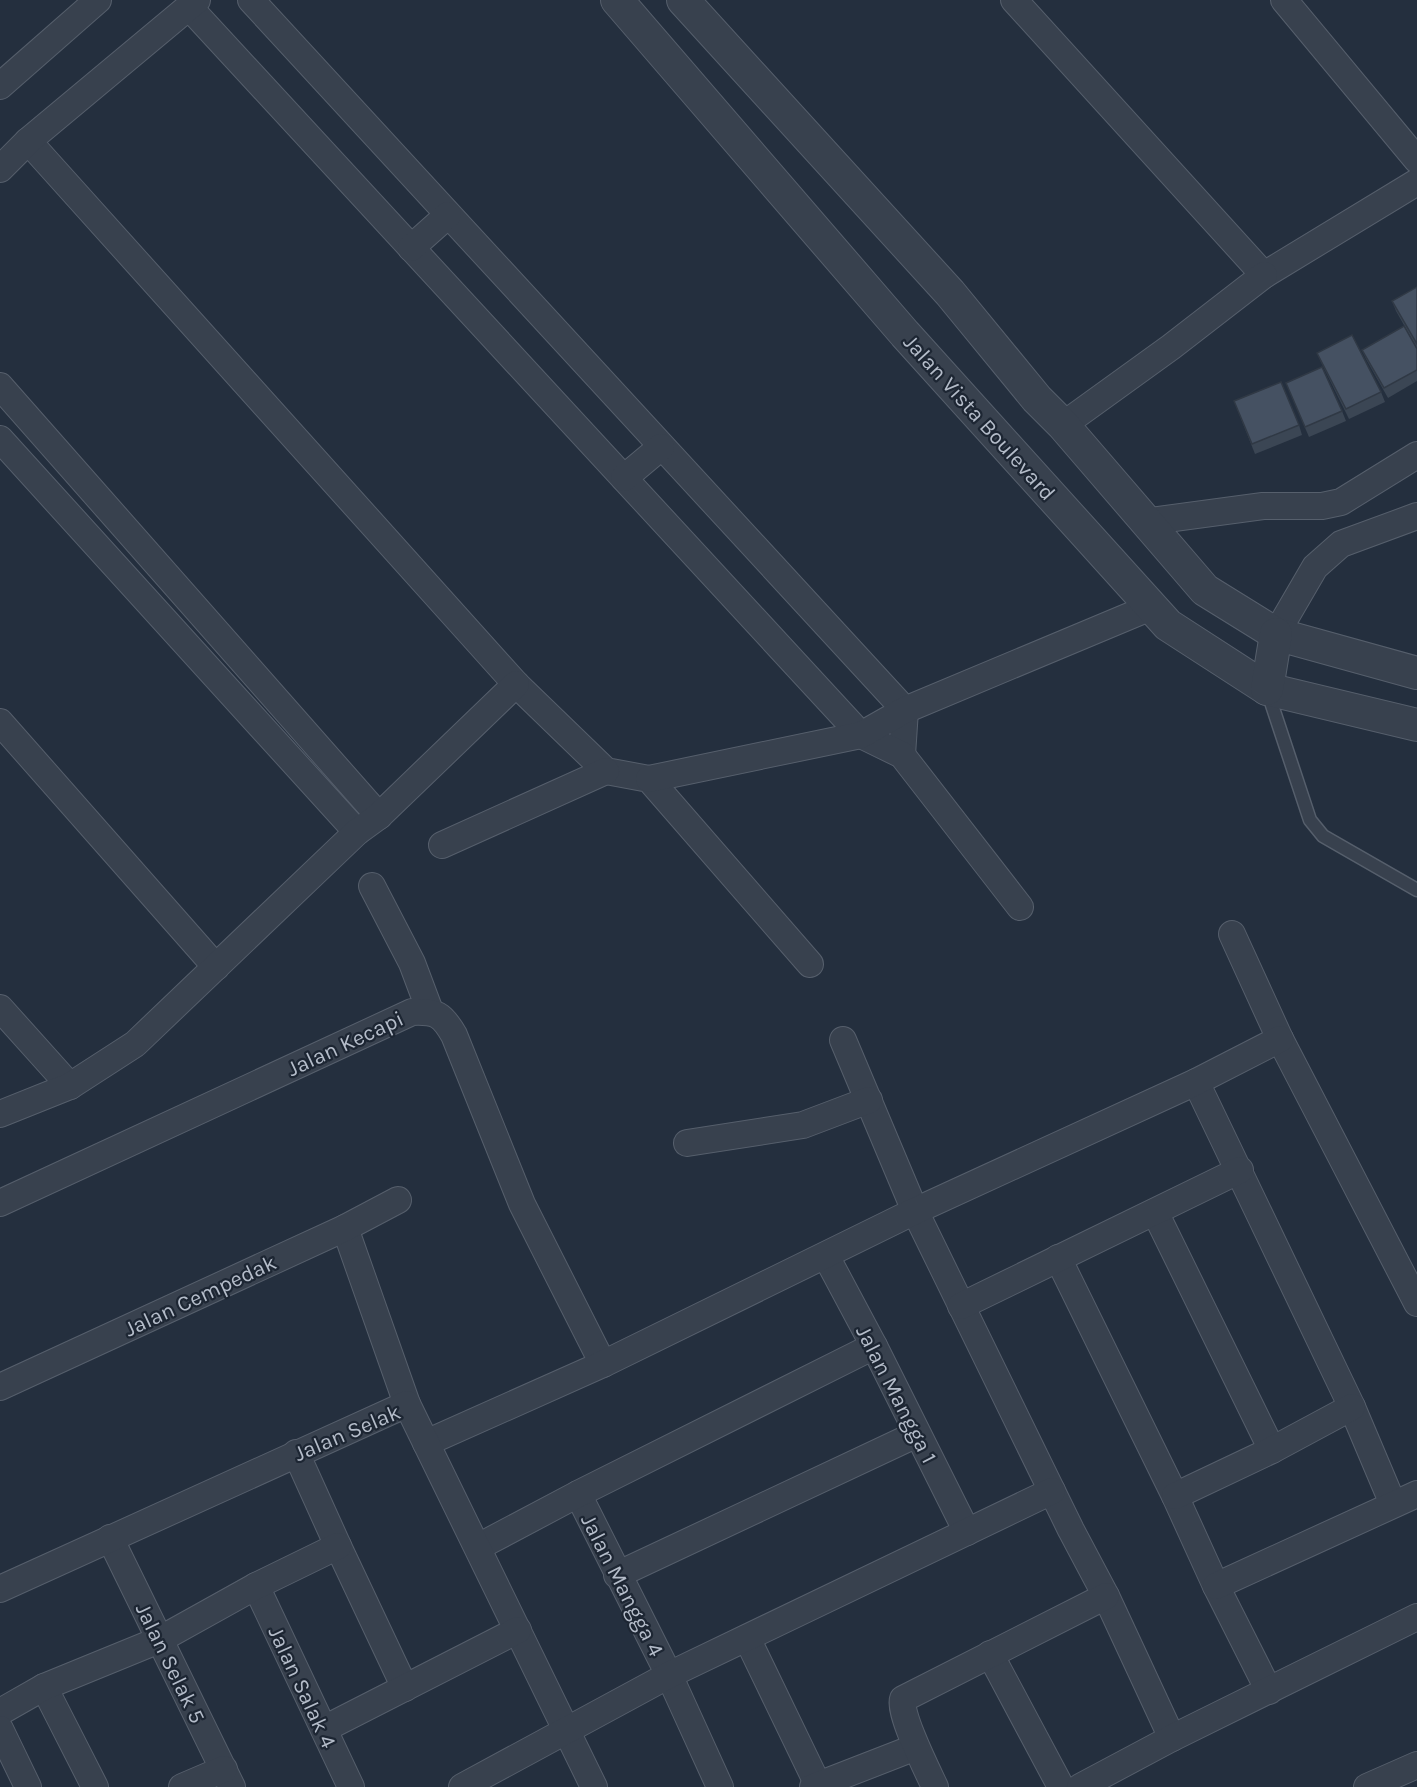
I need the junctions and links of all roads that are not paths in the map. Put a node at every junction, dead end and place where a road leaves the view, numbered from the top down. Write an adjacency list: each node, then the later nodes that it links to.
1 (98, 0): 8 (street)
2 (250, 0): 13 (street)
3 (617, 0): 25 (street, Jalan Vista Boulevard)
4 (682, 0): 17 (street)
5 (1014, 0): 15 (street)
6 (1284, 0): 10 (street)
7 (193, 4): 9 (street); 14 (street)
8 (0, 86)
9 (28, 141): 11 (street); 28 (street)
10 (1417, 160)
11 (0, 169)
12 (1417, 182): 15 (street)
13 (448, 215): 14 (street); 19 (street)
14 (411, 248): 21 (street)
15 (1264, 275): 17 (street)
16 (0, 386): 37 (street)
17 (1063, 425): 23 (street)
18 (0, 439): 38 (street)
19 (661, 447): 21 (street); 30 (street)
20 (1417, 455): 23 (street)
21 (624, 478): 33 (street)
22 (1417, 516): 26 (street)
23 (1144, 522): 24 (street)
24 (1205, 590): 25 (street); 26 (street)
25 (1151, 607): 29 (street, Jalan Vista Boulevard); 30 (street)
26 (1276, 634): 27 (street); 29 (street)
27 (1417, 673)
28 (516, 684): 35 (street); 37 (street)
29 (1267, 689): 32 (street, Jalan Vista Boulevard); 41 (lane)
30 (905, 710): 33 (street); 34 (street)
31 (0, 722): 45 (street)
32 (1417, 725)
33 (861, 735): 34 (street); 36 (street)
34 (902, 755): 42 (street)
35 (606, 771): 36 (street); 39 (street)
36 (649, 779): 44 (street)
37 (379, 816): 38 (street)
38 (357, 832): 45 (street)
39 (442, 845)
40 (372, 886): 47 (street)
41 (1417, 890)
42 (1020, 906)
43 (1232, 934): 48 (street)
44 (810, 964)
45 (216, 967): 51 (street)
46 (0, 1008): 51 (street)
47 (430, 1011): 57 (street, Jalan Kecapi); 66 (street, Jalan Kecapi)
48 (1280, 1039): 50 (street); 63 (street)
49 (843, 1041): 52 (street)
50 (1196, 1082): 55 (street); 58 (street)
51 (70, 1086): 53 (street)
52 (869, 1100): 54 (street); 58 (street)
53 (0, 1114)
54 (687, 1143)
55 (1240, 1170): 59 (street); 69 (street)
56 (398, 1200): 60 (street, Jalan Cempedak)
57 (0, 1203)
58 (915, 1210): 61 (street); 64 (street)
59 (1155, 1212): 62 (street); 72 (street)
60 (345, 1228): 67 (street, Jalan Cempedak); 68 (street)
61 (826, 1256): 65 (street, Jalan Mangga 1); 66 (street)
62 (1058, 1258): 64 (street); 77 (street)
63 (1417, 1303)
64 (961, 1306): 74 (street)
65 (874, 1346): 70 (street, Jalan Mangga 1); 75 (street)
66 (603, 1364): 71 (street)
67 (0, 1387)
68 (407, 1404): 71 (street, Jalan Selak); 73 (street, Jalan Selak)
69 (1352, 1407): 72 (street); 78 (street)
70 (917, 1434): 79 (street, Jalan Mangga 1); 83 (street)
71 (426, 1443): 82 (street, Jalan Selak)
72 (1272, 1450): 77 (street)
73 (296, 1453): 80 (street, Jalan Selak); 81 (street)
74 (1052, 1491): 79 (street); 87 (street)
75 (578, 1494): 82 (street); 83 (street, Jalan Mangga 4)
76 (1417, 1494): 78 (street)
77 (1174, 1496): 85 (street)
78 (1393, 1504): 85 (street)
79 (966, 1533): 90 (street)
80 (110, 1538): 86 (street, Jalan Selak); 91 (street, Jalan Selak 5)
81 (338, 1546): 84 (street); 95 (street)
82 (478, 1547): 89 (street, Jalan Selak)
83 (618, 1575): 93 (street, Jalan Mangga 4)
84 (256, 1586): 91 (street); 99 (street, Jalan Salak 4)
85 (1216, 1586): 96 (street)
86 (0, 1589)
87 (1106, 1596): 92 (street); 101 (street)
88 (1417, 1617): 96 (street)
89 (518, 1630): 95 (street); 100 (street, Jalan Selak)
90 (747, 1638): 93 (street); 105 (street)
91 (159, 1640): 94 (street); 104 (street, Jalan Selak 5)
92 (990, 1654): 102 (street); 114 (street)
93 (669, 1675): 100 (street); 112 (street, Jalan Mangga 4)
94 (44, 1687): 97 (street); 107 (street)
95 (405, 1688): 99 (street)
96 (1269, 1691): 101 (street)
97 (0, 1712)
98 (0, 1729): 106 (street)
99 (324, 1730): 109 (street, Jalan Salak 4)
100 (567, 1731): 110 (street); 111 (street, Jalan Selak)
101 (1172, 1738): 115 (street)
102 (916, 1747): 105 (street); 113 (street)
103 (1417, 1765): 116 (street)
104 (228, 1778): 108 (street)
105 (815, 1786)
106 (28, 1787)
107 (95, 1787)
108 (182, 1787)
109 (351, 1787)
110 (464, 1787)
111 (594, 1787)
112 (720, 1787)
113 (935, 1787)
114 (1061, 1787)
115 (1080, 1787)
116 (1367, 1787)

